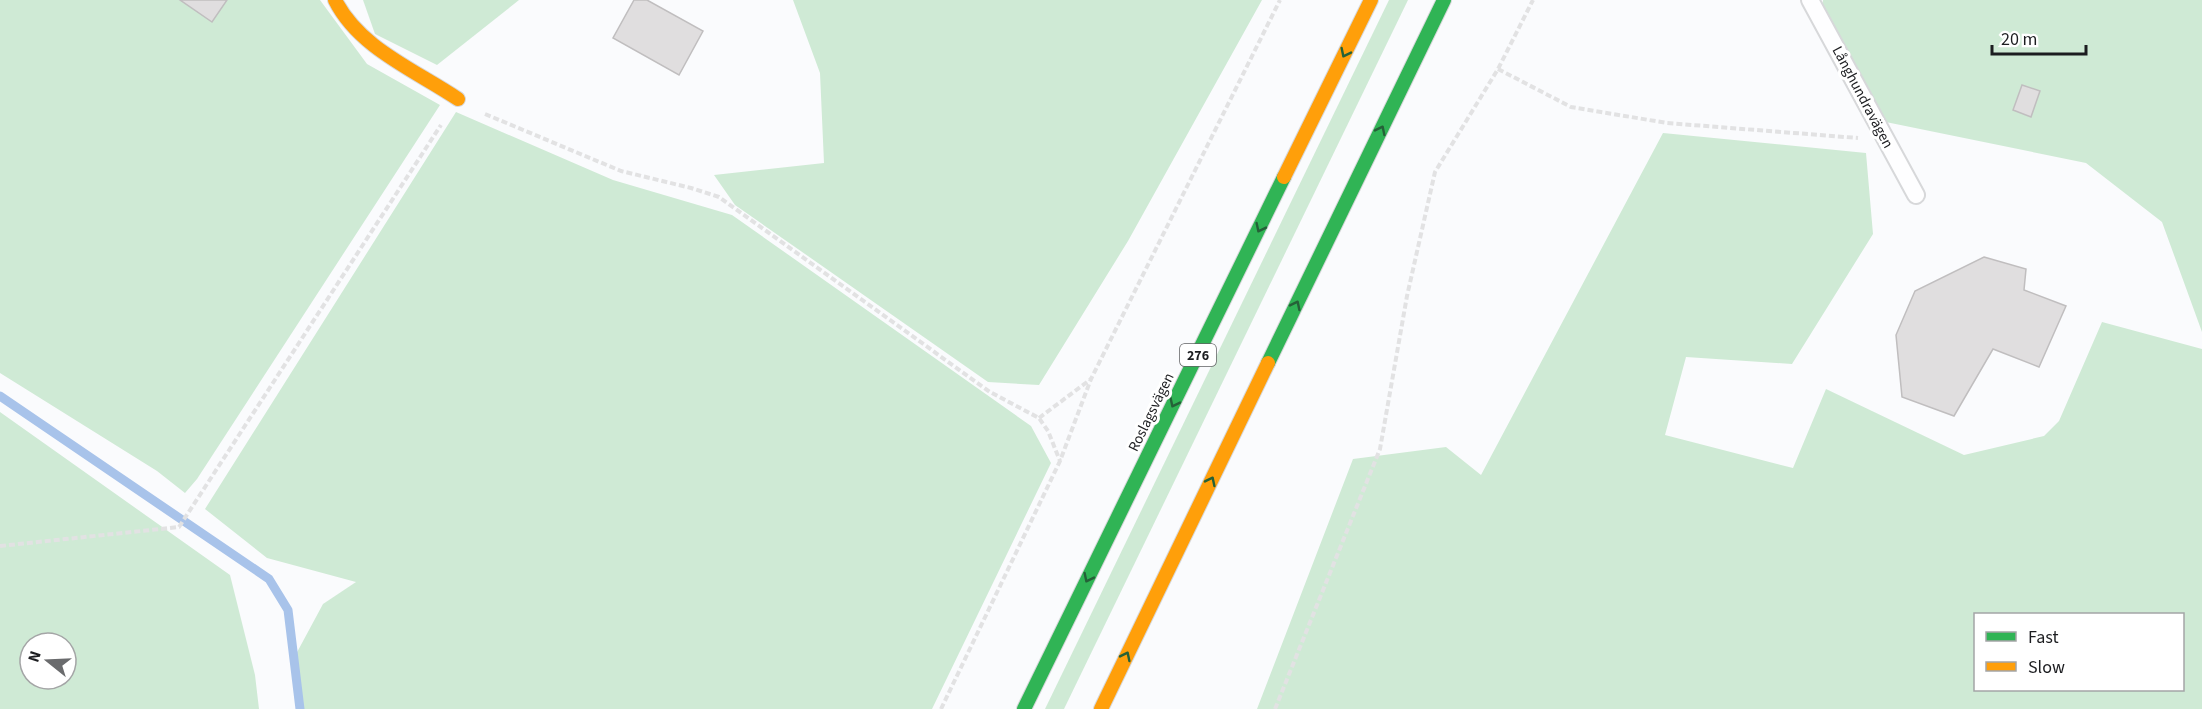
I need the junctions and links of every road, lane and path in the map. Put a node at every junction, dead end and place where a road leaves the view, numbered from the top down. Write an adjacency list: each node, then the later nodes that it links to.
1 (335, 0): 8 (main road)
2 (1280, 0): 11 (path)
3 (1371, 0): 16 (main road, Roslagsvägen / 276, one-way to 16)
4 (1444, 0): 17 (main road, one-way to 4)
5 (1533, 0): 7 (path)
6 (1810, 0): 9 (lane, Långhundravägen)
7 (1498, 69): 9 (path); 18 (path)
8 (458, 99): 12 (path); 14 (path)
9 (1886, 140): 10 (lane, Långhundravägen)
10 (1916, 195)
11 (1091, 379): 12 (path); 13 (path)
12 (1039, 418): 13 (path)
13 (1060, 461): 15 (path)
14 (0, 546)
15 (941, 709)
16 (1024, 709)
17 (1101, 709)
18 (1275, 709)

